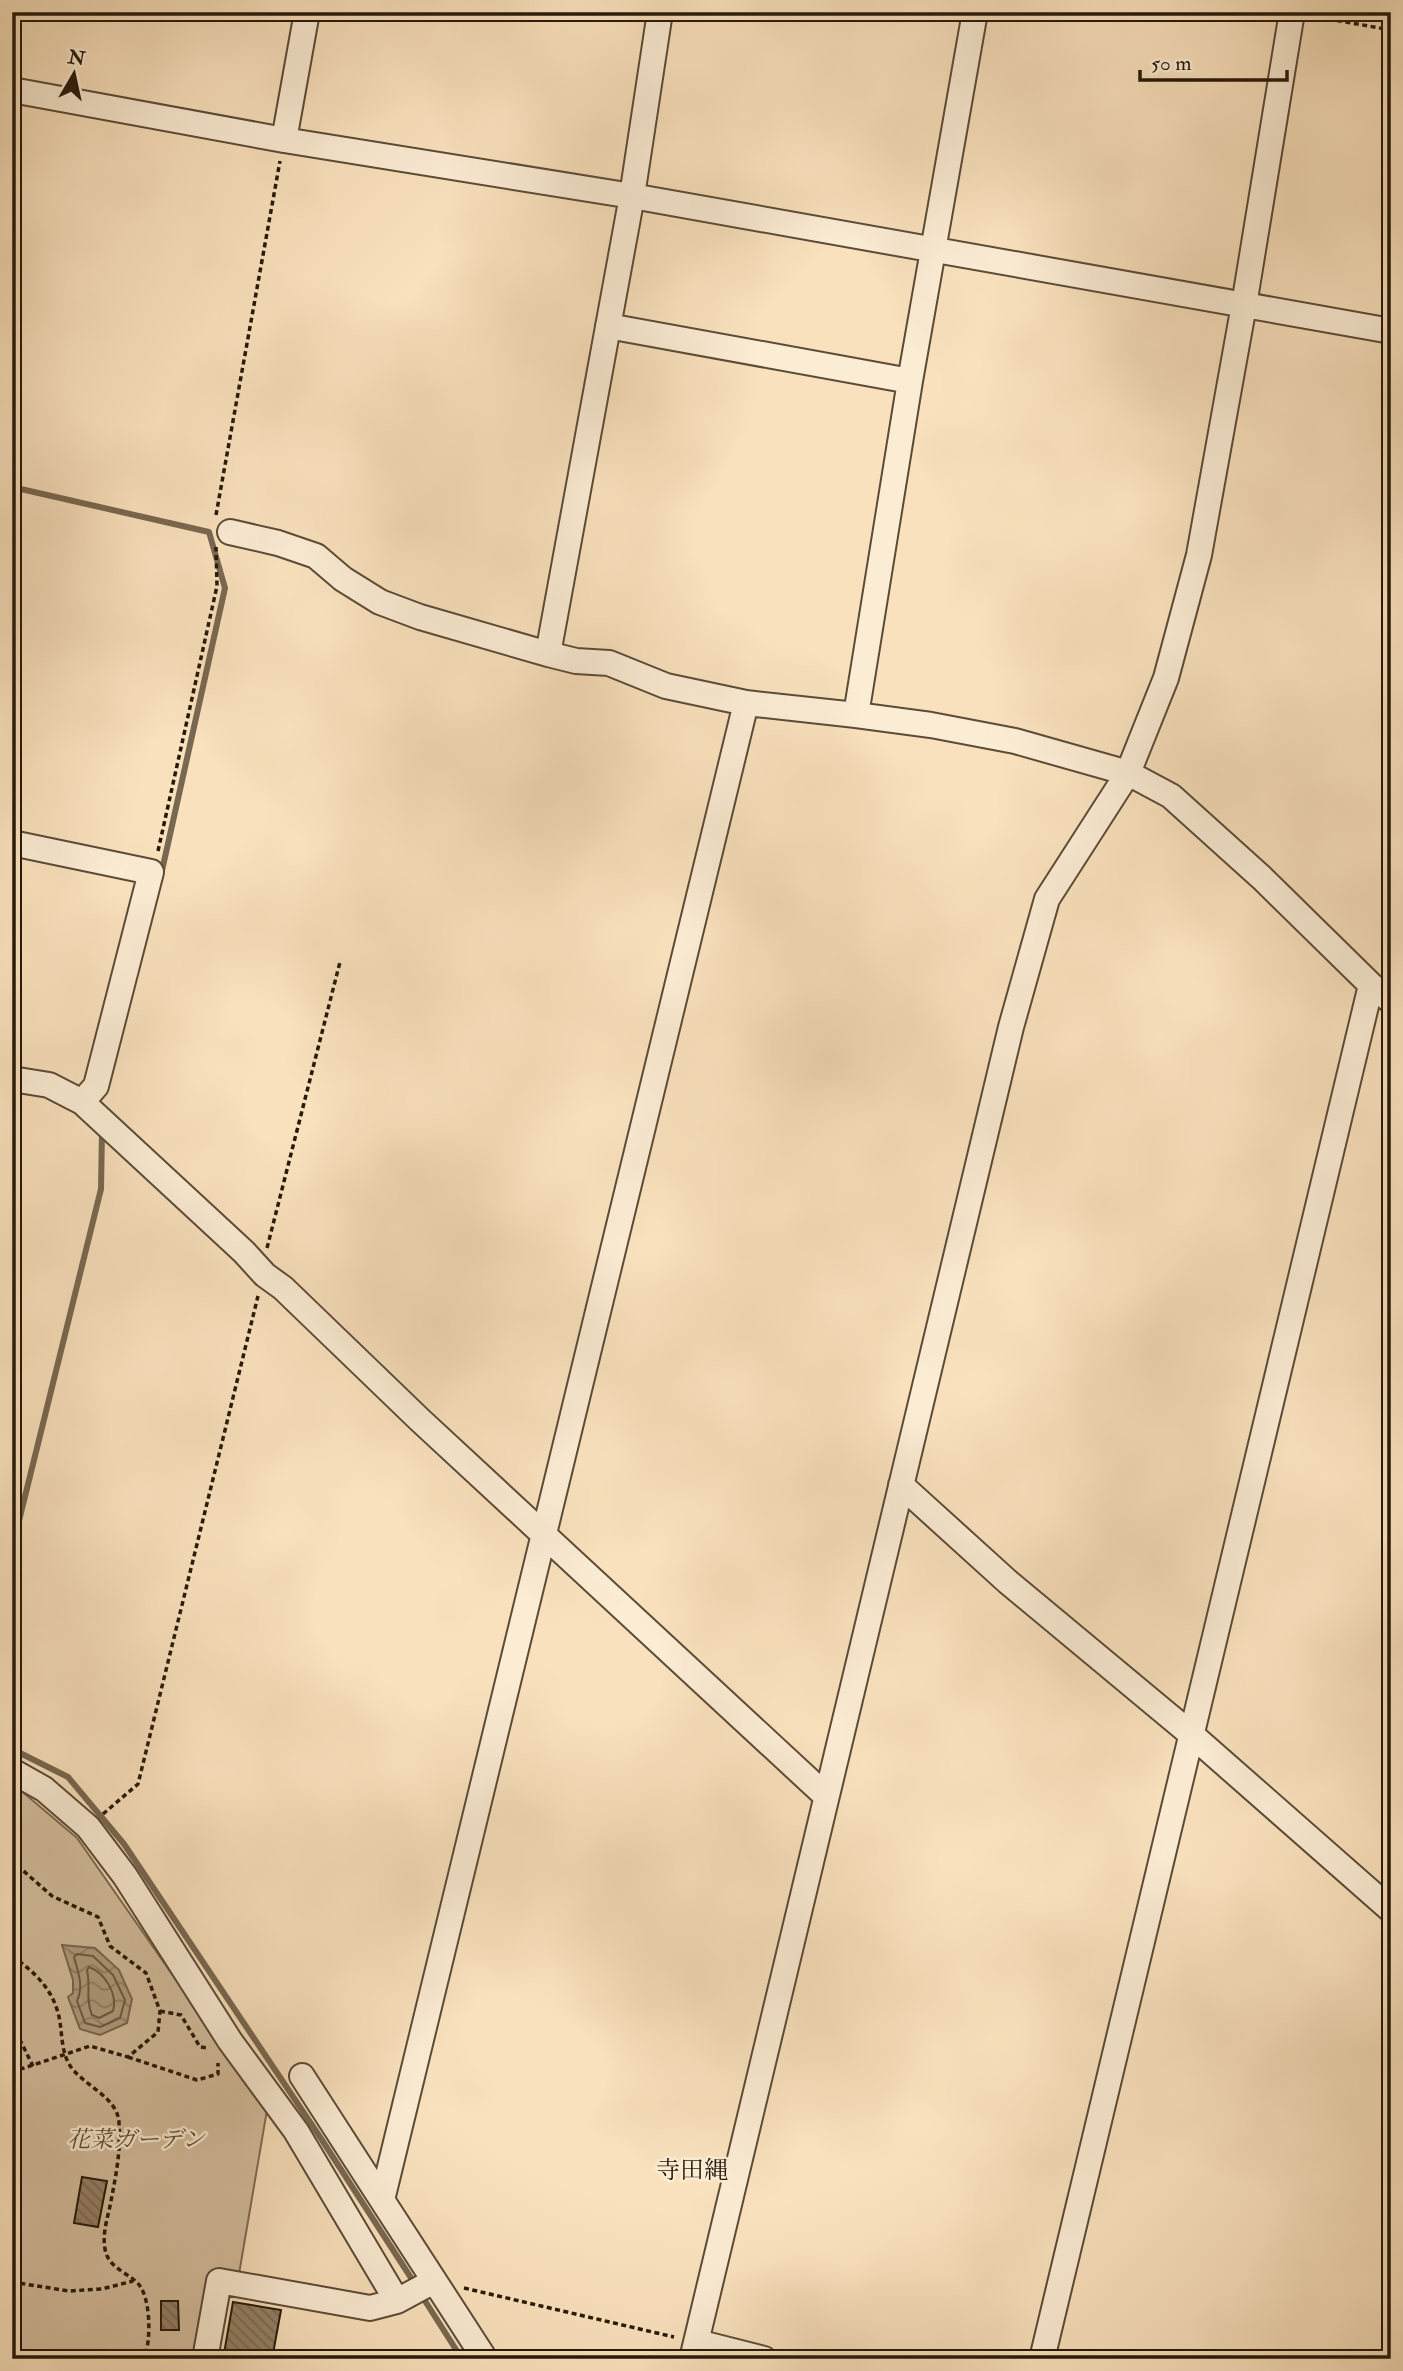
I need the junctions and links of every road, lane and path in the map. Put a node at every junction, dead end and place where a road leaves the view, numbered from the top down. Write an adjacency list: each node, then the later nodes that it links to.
1 (306, 12): 7 (street)
2 (660, 12): 8 (street)
3 (975, 12): 9 (street)
4 (1291, 13): 5 (path); 10 (street)
5 (1391, 30)
6 (12, 90): 7 (street)
7 (284, 140): 8 (street); 14 (path)
8 (632, 196): 9 (street); 11 (street)
9 (934, 250): 10 (street); 13 (street)
10 (1244, 305): 12 (street); 18 (street)
11 (608, 326): 13 (street); 15 (street)
12 (1391, 331)
13 (910, 381): 17 (street)
14 (220, 532): 15 (street); 20 (path)
15 (548, 654): 16 (street)
16 (746, 703): 17 (street); 28 (street)
17 (856, 715): 18 (street)
18 (1128, 773): 22 (street); 27 (street)
19 (12, 843): 25 (street)
20 (156, 858)
21 (341, 962): 26 (path)
22 (1371, 985): 23 (street); 29 (street)
23 (1391, 1001)
24 (12, 1079): 25 (street)
25 (82, 1102): 26 (street)
26 (265, 1275): 28 (street); 32 (path)
27 (901, 1485): 29 (street); 31 (street)
28 (544, 1535): 31 (street); 46 (street)
29 (1192, 1735): 34 (street); 56 (street)
30 (12, 1771): 32 (street)
31 (826, 1796): 51 (street)
32 (88, 1827): 45 (street)
33 (12, 1849): 36 (path)
34 (1391, 1910)
35 (12, 1956): 39 (path)
36 (160, 2011): 38 (path); 40 (path)
37 (12, 2024): 42 (path)
38 (211, 2048)
39 (65, 2056): 40 (path); 42 (path); 47 (path)
40 (128, 2057): 41 (path)
41 (218, 2059)
42 (33, 2066): 43 (path)
43 (12, 2072)
44 (302, 2076): 45 (street)
45 (311, 2121): 46 (street); 50 (street)
46 (382, 2200): 48 (street)
47 (133, 2281): 49 (path); 52 (path)
48 (434, 2281): 50 (street); 51 (path); 54 (street)
49 (12, 2282)
50 (402, 2299): 53 (street)
51 (694, 2351): 55 (street)
52 (144, 2359)
53 (205, 2359)
54 (485, 2359)
55 (764, 2359)
56 (1042, 2359)

